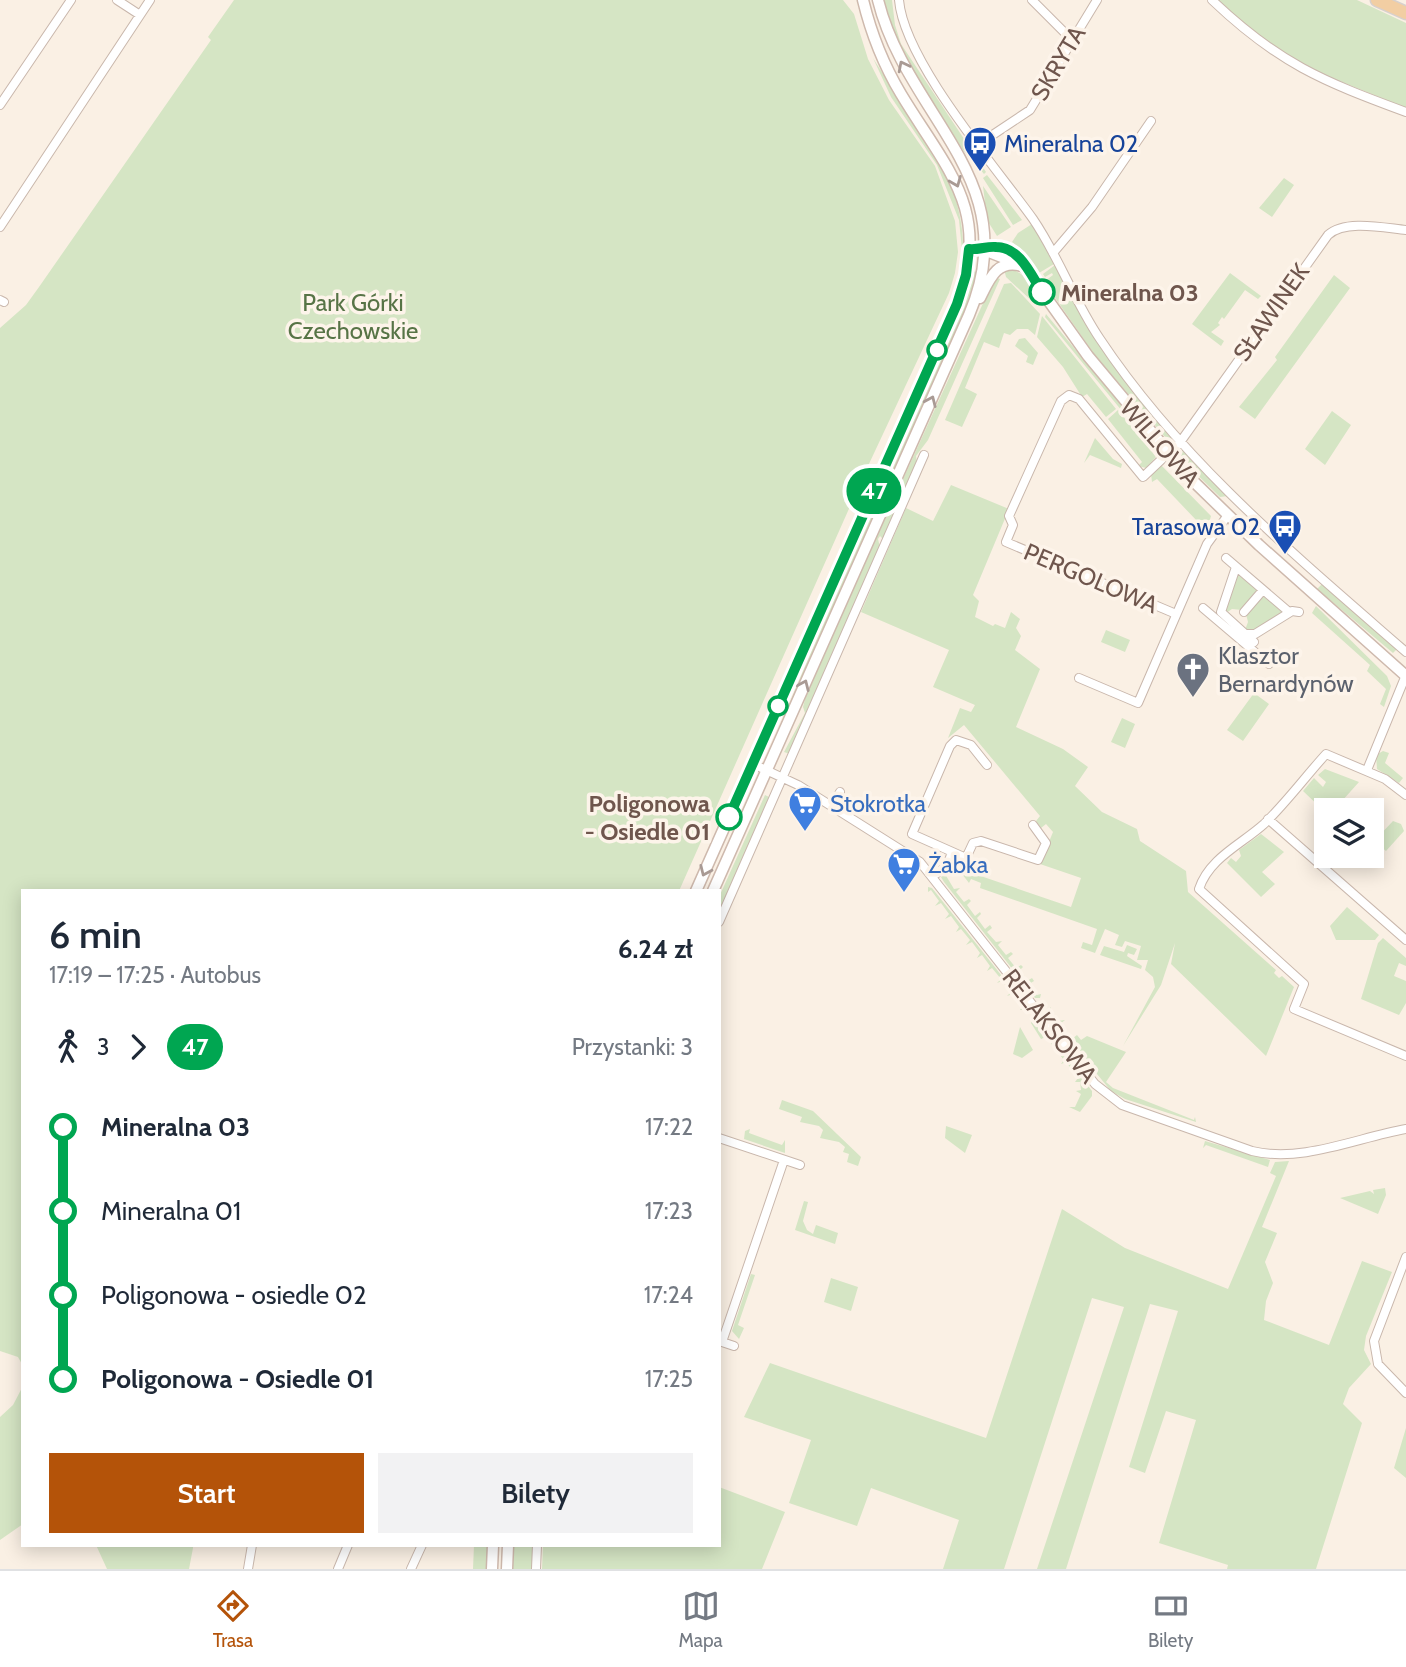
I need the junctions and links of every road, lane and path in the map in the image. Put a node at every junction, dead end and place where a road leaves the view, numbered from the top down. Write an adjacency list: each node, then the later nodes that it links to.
1 (71, 0): 14 (street)
2 (117, 0): 12 (street)
3 (150, 0): 12 (street)
4 (863, 0): 20 (main road, one-way to 20)
5 (878, 0): 21 (main road, one-way to 5)
6 (899, 0): 17 (street)
7 (1032, 0): 13 (street)
8 (1097, 0): 13 (street, SKRYTA)
9 (1212, 0): 15 (street)
10 (1377, 0): 11 (main road)
11 (1406, 13)
12 (140, 15): 18 (street)
13 (1071, 39): 17 (street, SKRYTA)
14 (0, 105)
15 (1406, 112)
16 (1151, 121): 22 (street)
17 (979, 144): 22 (street)
18 (0, 227)
19 (1406, 230): 25 (street, SŁAWINEK)
20 (969, 249): 21 (main road, WILLOWA); 43 (main road)
21 (984, 250): 23 (main road, WILLOWA); 24 (main road)
22 (1053, 253): 25 (street)
23 (1026, 270): 24 (main road); 26 (main road, WILLOWA)
24 (969, 315): 45 (main road, one-way to 24)
25 (1181, 441): 26 (street, SŁAWINEK); 39 (street)
26 (1168, 454): 28 (main road, WILLOWA); 29 (street, SŁAWINEK)
27 (924, 455): 47 (street)
28 (1227, 516): 35 (street); 41 (main road, WILLOWA)
29 (1006, 542): 35 (street, PERGOLOWA)
30 (1226, 558): 31 (street)
31 (1236, 567): 32 (street); 37 (street)
32 (1263, 590): 34 (street); 36 (street)
33 (1203, 608): 38 (street)
34 (1244, 612)
35 (1176, 614): 42 (street)
36 (1267, 627): 37 (street); 38 (street)
37 (1245, 634): 38 (street)
38 (1252, 644): 40 (street)
39 (1406, 652)
40 (1269, 664)
41 (1406, 676): 46 (street)
42 (1079, 678)
43 (753, 764): 45 (street, RELAKSOWA); 55 (main road, one-way to 55)
44 (987, 765): 53 (street)
45 (766, 769): 47 (street, RELAKSOWA); 56 (main road)
46 (1367, 770): 49 (street); 51 (street)
47 (783, 778): 50 (street, RELAKSOWA); 57 (street)
48 (840, 792): 50 (street)
49 (1406, 795)
50 (832, 807): 54 (street, RELAKSOWA)
51 (1268, 819): 58 (street); 59 (street)
52 (1033, 825): 53 (street)
53 (952, 852): 54 (street)
54 (933, 876): 60 (street, RELAKSOWA)
55 (697, 889)
56 (714, 889)
57 (721, 918)
58 (1406, 940)
59 (1406, 1056)
60 (1406, 1129)
61 (721, 1139): 62 (street)
62 (784, 1160): 63 (street); 65 (street)
63 (800, 1166)
64 (1406, 1257): 68 (street)
65 (721, 1338)
66 (721, 1341): 67 (street)
67 (734, 1346)
68 (1406, 1393)
69 (252, 1547): 75 (street)
70 (347, 1547): 76 (street)
71 (421, 1547): 77 (street)
72 (493, 1547): 78 (main road)
73 (508, 1547): 79 (main road)
74 (537, 1547): 80 (street)
75 (248, 1569)
76 (338, 1569)
77 (411, 1569)
78 (492, 1569)
79 (508, 1569)
80 (536, 1569)

